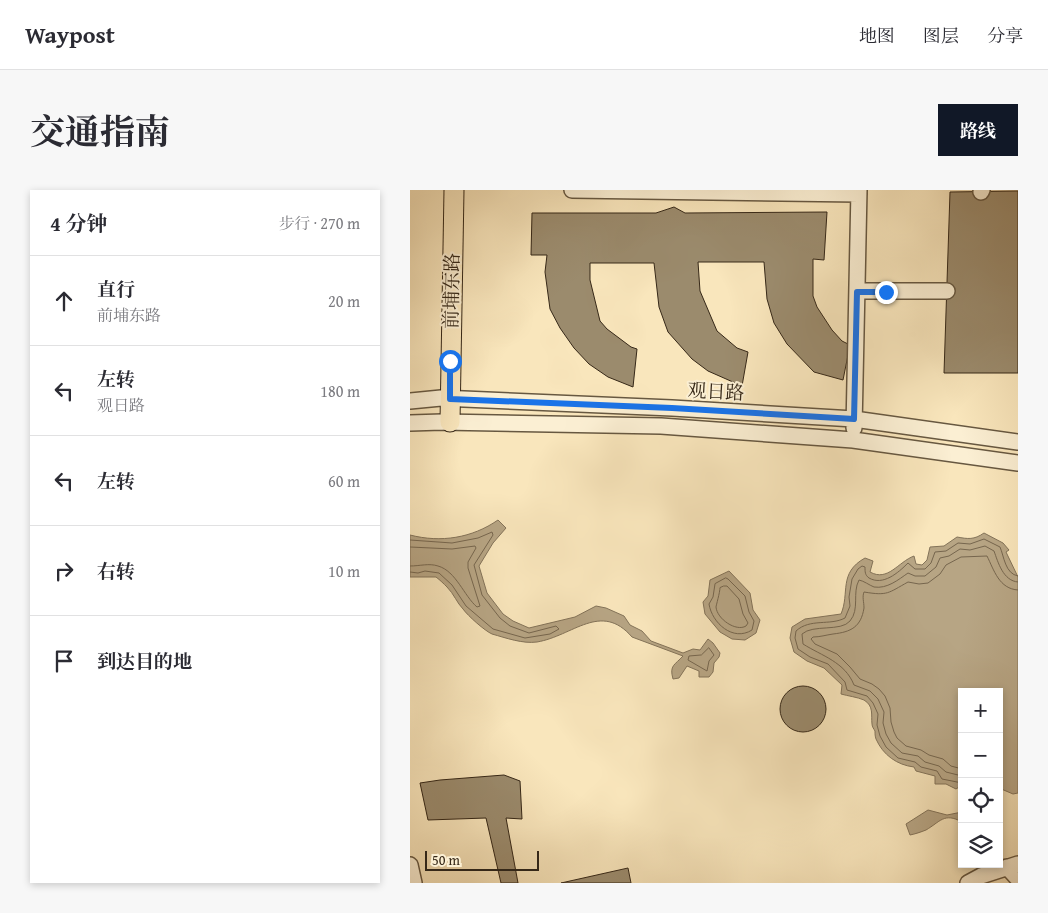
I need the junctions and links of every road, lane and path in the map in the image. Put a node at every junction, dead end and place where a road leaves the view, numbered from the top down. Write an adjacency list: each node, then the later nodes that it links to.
1 (441, 190): 7 (main road, 前埔东路)
2 (454, 190): 7 (main road, 前埔东路)
3 (572, 190): 4 (street)
4 (859, 192): 6 (street)
5 (947, 291): 6 (street)
6 (857, 292): 9 (street)
7 (445, 398): 8 (street, 观日路); 9 (street, 观日路); 10 (main road, 前埔东路)
8 (410, 401)
9 (854, 419): 12 (street); 13 (street, 观日路)
10 (446, 422): 11 (street, 观日路); 12 (street, 观日路)
11 (410, 423)
12 (853, 440): 14 (street, 观日路)
13 (1018, 442)
14 (1018, 463)
15 (410, 865): 18 (street)
16 (1012, 865): 17 (street); 19 (street)
17 (1018, 878)
18 (414, 883)
19 (968, 883)

